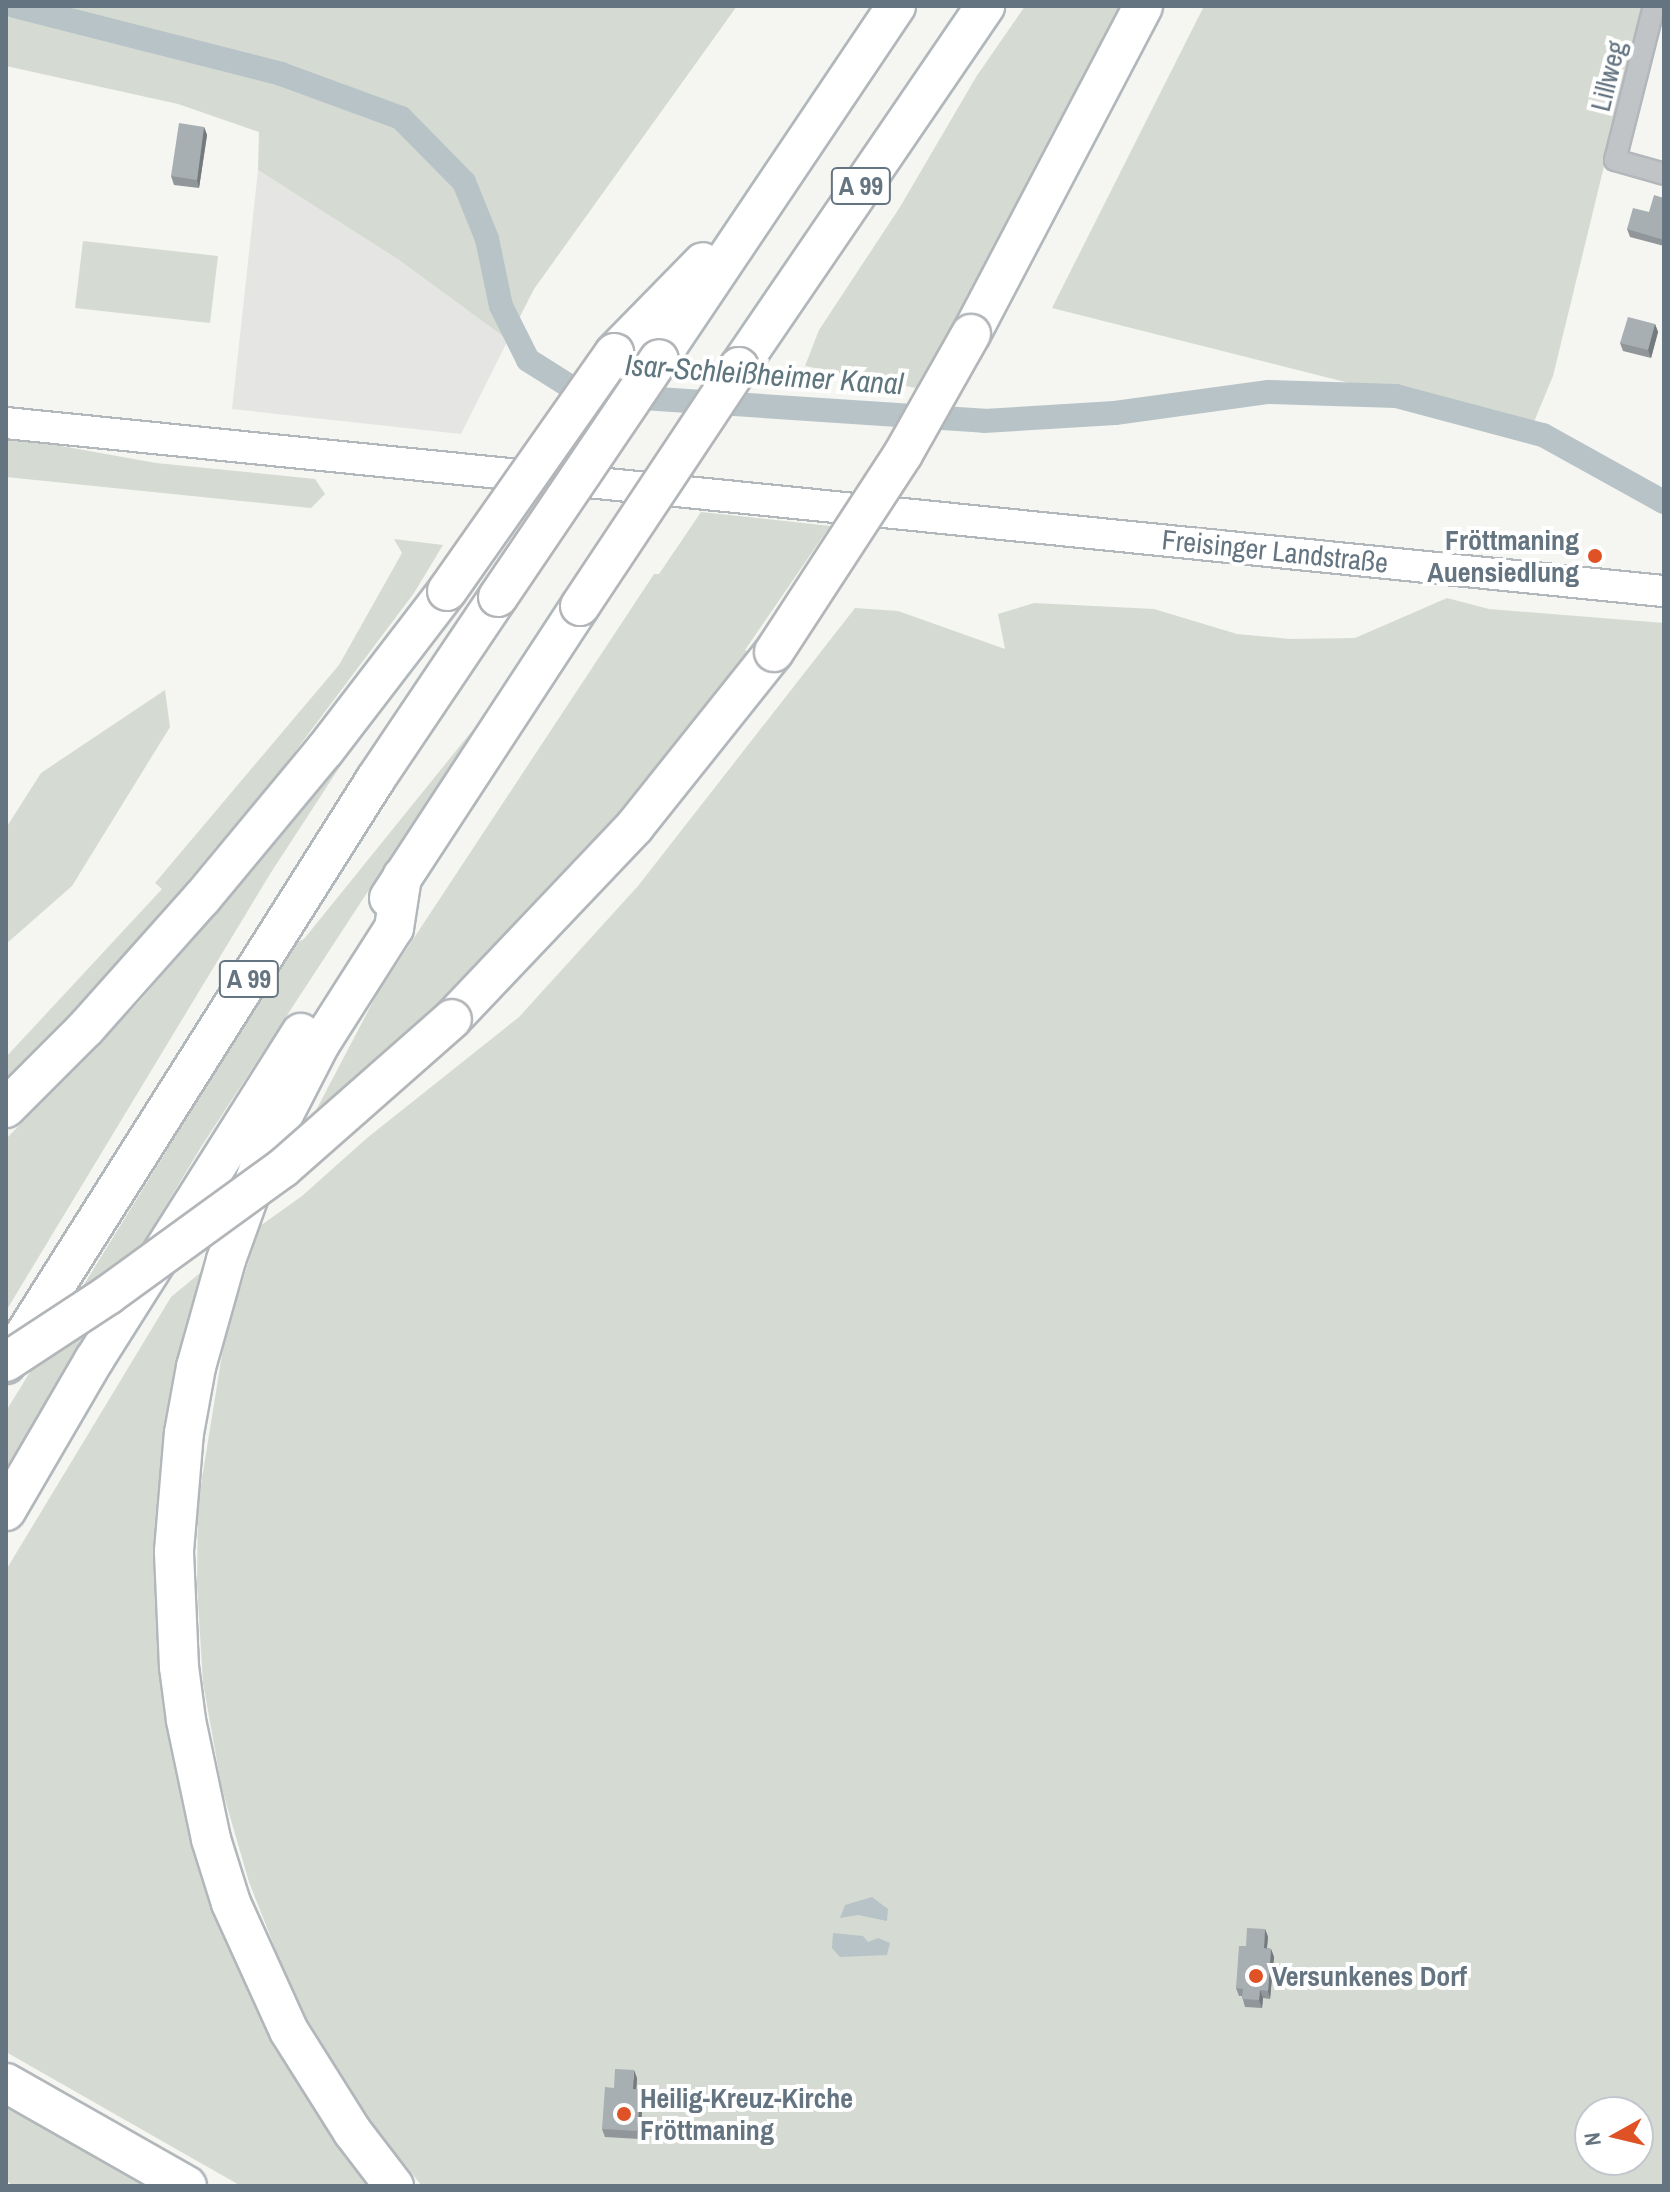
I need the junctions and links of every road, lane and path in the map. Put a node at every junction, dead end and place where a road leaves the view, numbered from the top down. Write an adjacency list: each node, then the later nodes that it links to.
1 (896, 6): 6 (highway, A 99)
2 (985, 6): 9 (highway, A 99, bridge)
3 (1143, 6): 11 (highway, bridge)
4 (1654, 6): 5 (street, Lillweg)
5 (1664, 174)
6 (763, 200): 10 (highway, bridge); 11 (highway, A 99, bridge)
7 (6, 423): 8 (main road, Freisinger Landstraße)
8 (1664, 591)
9 (402, 877): 12 (highway, A 99); 15 (highway)
10 (6, 1108)
11 (6, 1363)
12 (6, 1511)
13 (6, 2083): 14 (highway)
14 (187, 2186)
15 (394, 2186)

